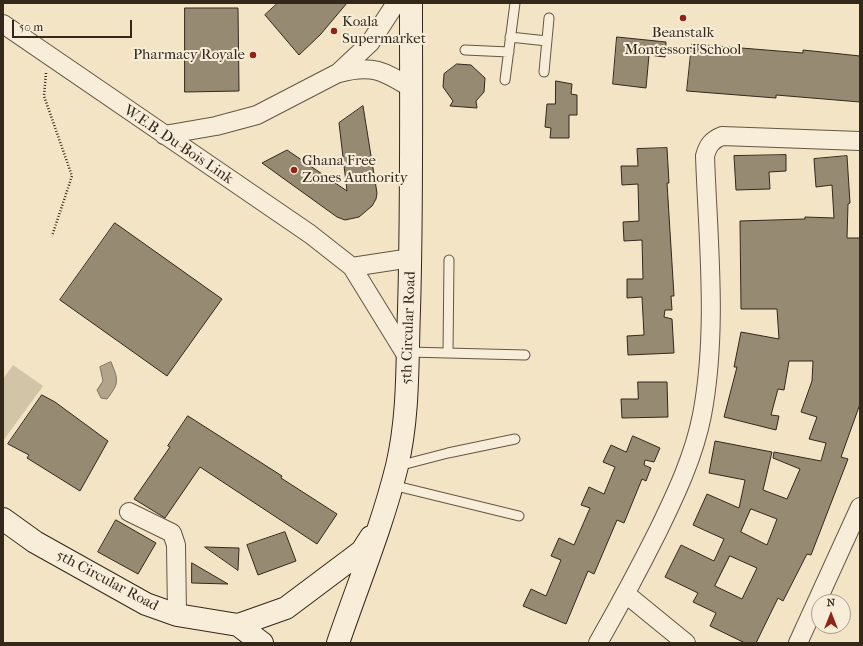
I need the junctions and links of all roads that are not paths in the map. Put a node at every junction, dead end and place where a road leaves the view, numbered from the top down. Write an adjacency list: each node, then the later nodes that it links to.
1 (396, 3): 11 (street)
2 (411, 3): 13 (street, 5th Circular Road)
3 (515, 3): 6 (lane)
4 (549, 18): 7 (lane)
5 (3, 24): 14 (street, W.E.B. Du-Bois Link)
6 (510, 37): 7 (lane); 9 (lane)
7 (547, 41): 10 (lane)
8 (465, 50): 9 (lane)
9 (508, 52): 12 (lane)
10 (544, 72)
11 (338, 73): 13 (street); 14 (street)
12 (505, 80)
13 (411, 88): 16 (street, 5th Circular Road)
14 (164, 135): 18 (street, W.E.B. Du-Bois Link)
15 (860, 141): 29 (street)
16 (410, 258): 18 (street); 20 (street, 5th Circular Road)
17 (450, 260): 19 (lane)
18 (352, 267): 20 (street, W.E.B. Du-Bois Link)
19 (448, 353): 20 (lane); 21 (lane)
20 (408, 355): 23 (street, 5th Circular Road)
21 (525, 355)
22 (515, 439): 23 (lane)
23 (394, 475): 25 (lane); 28 (street, 5th Circular Road)
24 (129, 512): 30 (street)
25 (519, 516)
26 (859, 516): 36 (street)
27 (3, 519): 30 (street, 5th Circular Road)
28 (381, 520): 31 (street); 33 (street, 5th Circular Road)
29 (626, 594): 34 (street); 35 (street)
30 (177, 615): 31 (street, 5th Circular Road)
31 (238, 625): 32 (street, 5th Circular Road)
32 (262, 643)
33 (338, 643)
34 (598, 643)
35 (686, 643)
36 (798, 643)

